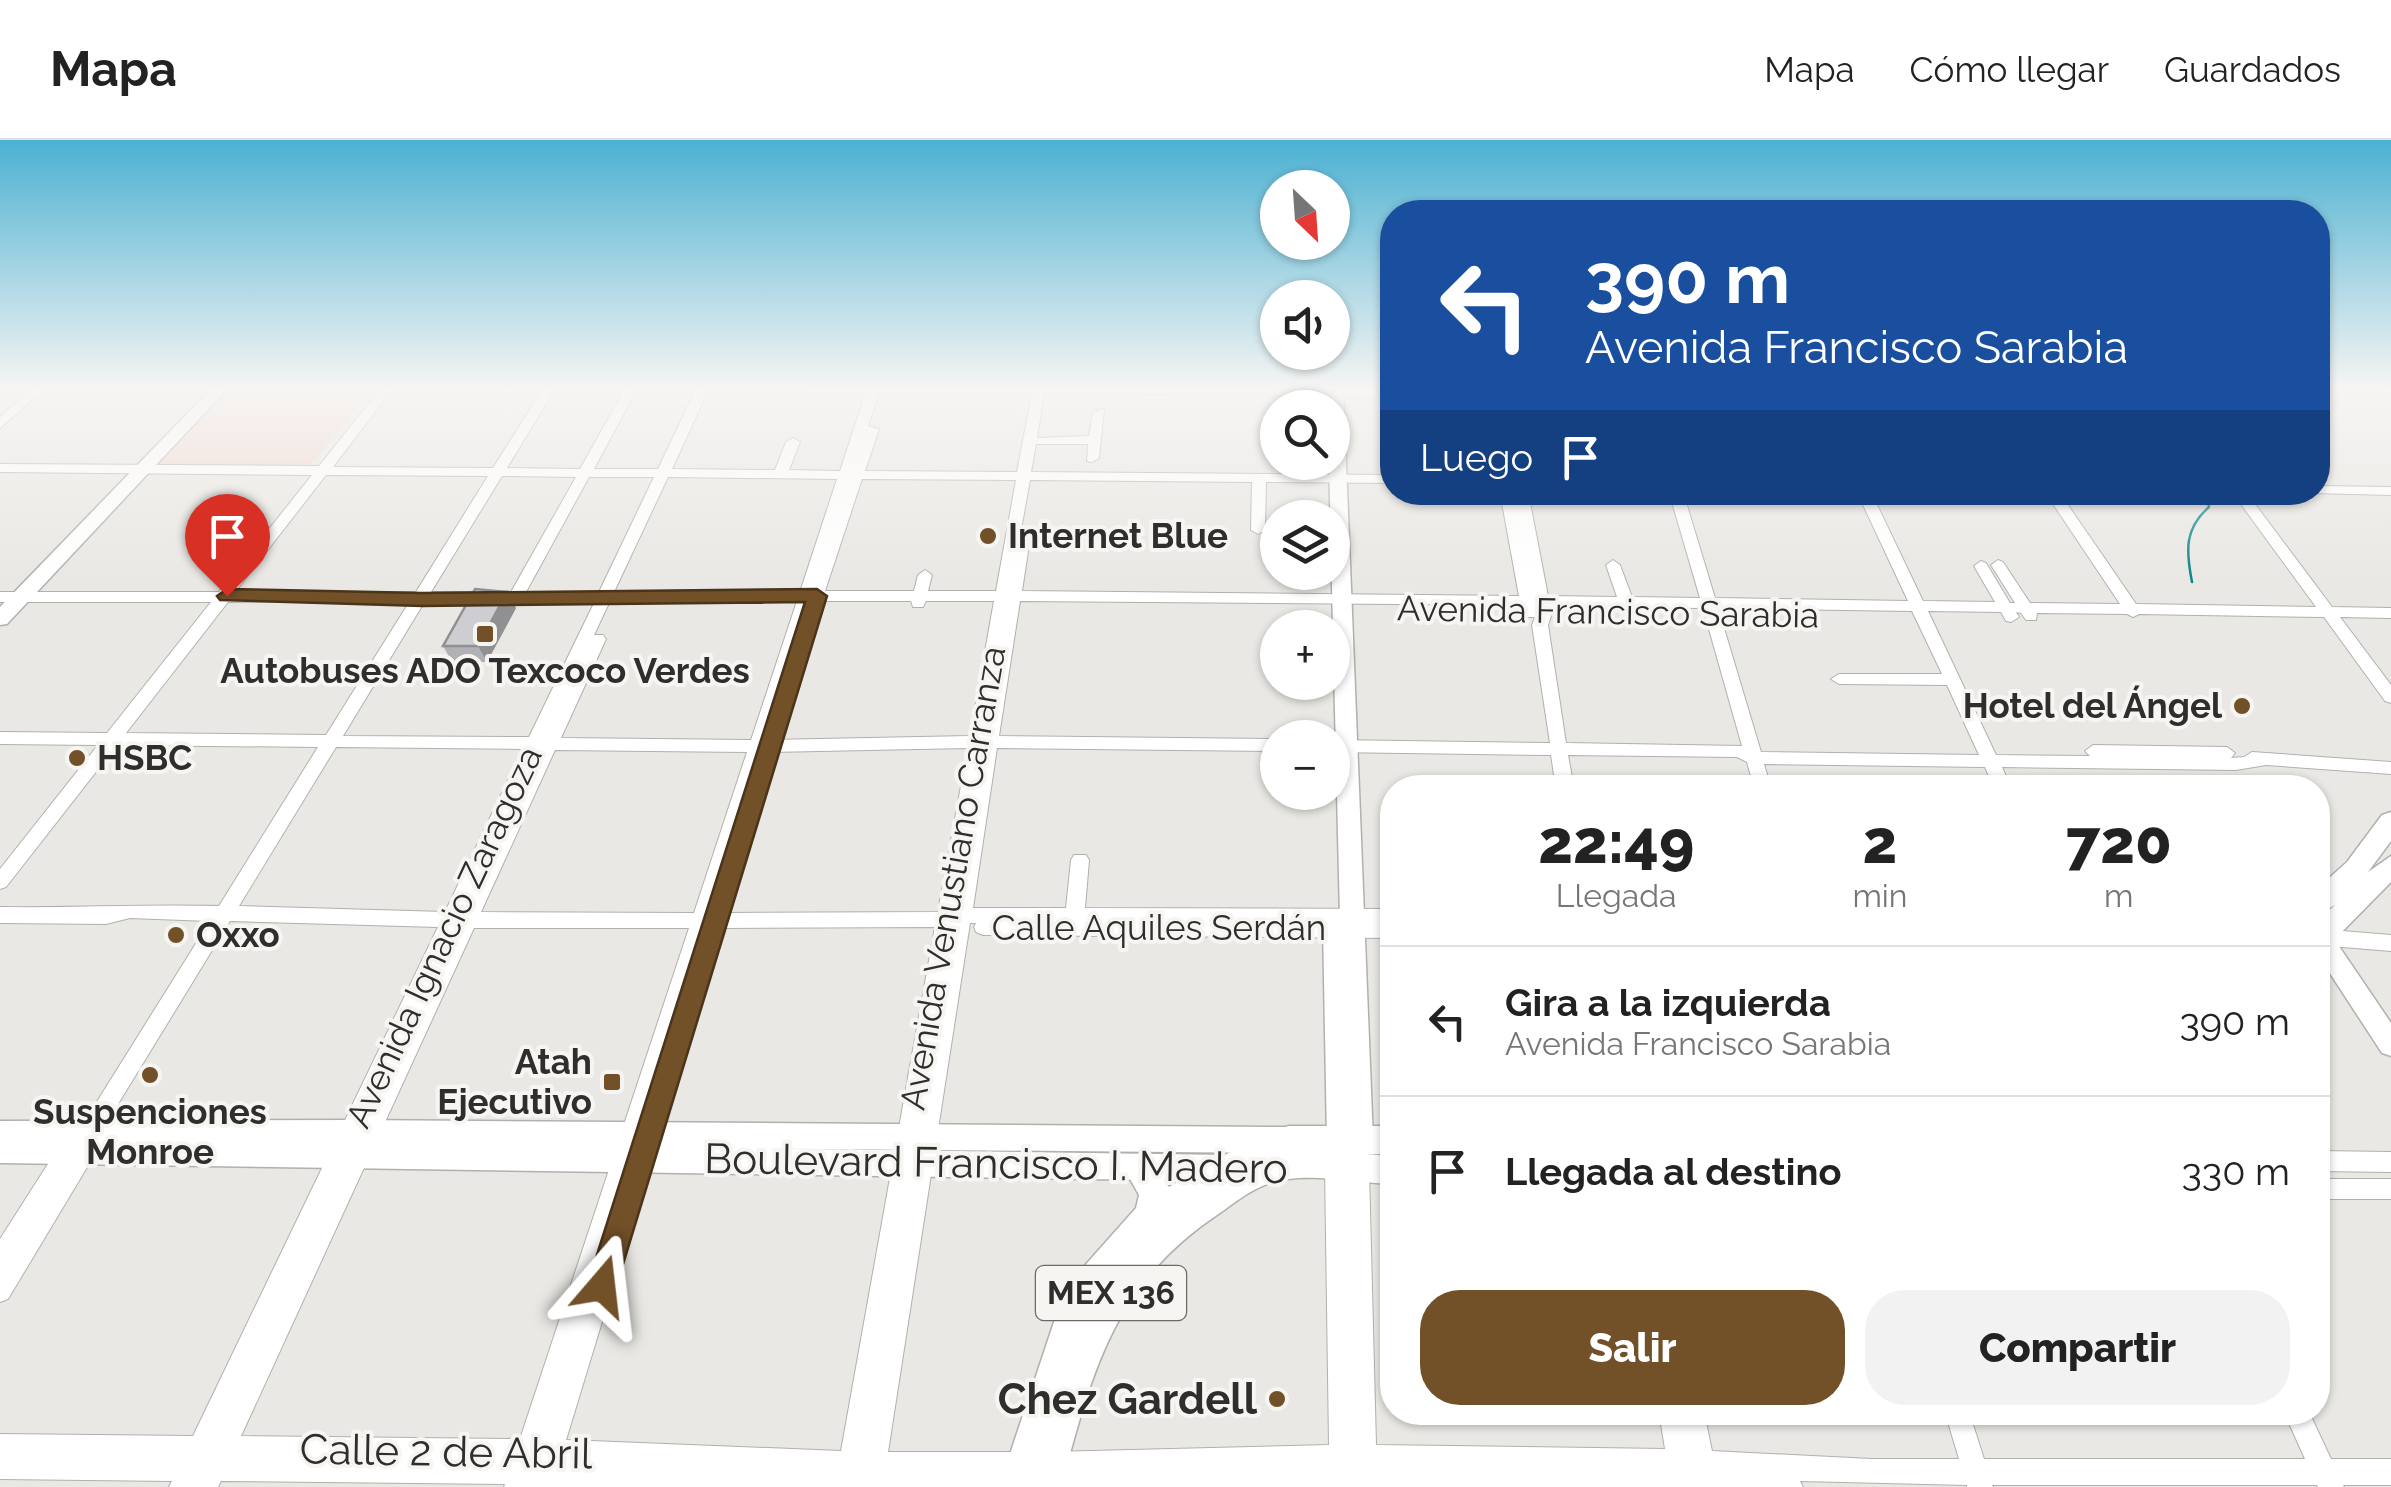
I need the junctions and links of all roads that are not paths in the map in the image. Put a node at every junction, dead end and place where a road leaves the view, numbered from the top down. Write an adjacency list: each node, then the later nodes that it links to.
1 (151, 450): 14 (main road)
2 (155, 450): 14 (main road)
3 (338, 450): 15 (street)
4 (514, 450): 16 (street)
5 (597, 450): 19 (street)
6 (680, 450): 17 (street, Avenida Ignacio Zaragoza)
7 (790, 450): 18 (street)
8 (858, 450): 20 (street)
9 (1033, 450): 22 (street, Avenida Venustiano Carranza)
10 (1036, 450): 22 (street, Avenida Venustiano Carranza)
11 (1093, 450): 12 (street)
12 (1092, 458)
13 (0, 468): 14 (street)
14 (136, 468): 15 (street); 38 (main road)
15 (323, 469): 16 (street); 39 (street)
16 (501, 472): 19 (street); 40 (street)
17 (669, 472): 18 (street); 19 (street); 42 (street, Avenida Ignacio Zaragoza)
18 (781, 473): 20 (street)
19 (584, 474): 41 (street)
20 (850, 474): 22 (street); 43 (street)
21 (1350, 475): 24 (street)
22 (1029, 477): 23 (street); 45 (street, Avenida Venustiano Carranza)
23 (1259, 478): 34 (street)
24 (1380, 478)
25 (2330, 490): 26 (street)
26 (2391, 491)
27 (1512, 505): 33 (street)
28 (1521, 505): 33 (street)
29 (1680, 505): 47 (street)
30 (1870, 505): 50 (street)
31 (2061, 505): 51 (street)
32 (2248, 505): 54 (street)
33 (1520, 526): 49 (street)
34 (1258, 530)
35 (1613, 565): 46 (street)
36 (1991, 566): 52 (street)
37 (925, 576): 44 (street)
38 (13, 593): 39 (street, Avenida Francisco Sarabia); 55 (main road)
39 (227, 596): 40 (street, Avenida Francisco Sarabia); 61 (street)
40 (422, 600): 41 (street, Avenida Francisco Sarabia); 63 (street)
41 (514, 600): 42 (street, Avenida Francisco Sarabia)
42 (606, 600): 43 (street, Avenida Francisco Sarabia); 64 (street, Avenida Ignacio Zaragoza)
43 (809, 600): 44 (street, Avenida Francisco Sarabia); 65 (street)
44 (919, 601): 45 (street, Avenida Francisco Sarabia)
45 (1007, 602): 48 (street, Avenida Francisco Sarabia); 66 (street, Avenida Venustiano Carranza)
46 (1626, 602): 47 (street, Avenida Francisco Sarabia); 49 (street, Avenida Francisco Sarabia)
47 (1709, 606): 49 (street, Avenida Francisco Sarabia); 50 (street, Avenida Francisco Sarabia); 70 (street)
48 (1334, 609): 49 (street, Avenida Francisco Sarabia)
49 (1537, 612): 69 (street)
50 (1919, 612): 52 (street, Avenida Francisco Sarabia); 58 (street)
51 (2134, 612): 52 (street, Avenida Francisco Sarabia); 54 (street, Avenida Francisco Sarabia)
52 (2019, 613)
53 (2391, 613): 54 (street, Avenida Francisco Sarabia)
54 (2328, 615): 56 (street, Avenida Francisco Sarabia); 59 (street)
55 (0, 619)
56 (2391, 624)
57 (1839, 679): 58 (street)
58 (1951, 680): 71 (street)
59 (2391, 696)
60 (0, 729): 61 (street)
61 (116, 734): 62 (street); 63 (street); 80 (street)
62 (0, 738)
63 (337, 738): 64 (street); 84 (street)
64 (543, 740): 65 (street); 87 (street, Avenida Ignacio Zaragoza)
65 (770, 742): 66 (street); 86 (street)
66 (985, 742): 67 (street); 89 (street, Avenida Venustiano Carranza)
67 (1260, 745)
68 (1350, 746): 69 (street)
69 (1558, 752): 70 (street); 73 (street)
70 (1747, 752): 71 (street); 74 (street)
71 (1988, 756): 72 (street); 75 (street)
72 (2391, 768)
73 (1562, 775)
74 (1757, 775)
75 (1996, 775)
76 (1341, 810): 91 (main road)
77 (2391, 822): 81 (main road)
78 (1080, 860): 90 (street)
79 (2391, 866): 92 (main road)
80 (0, 882)
81 (2330, 893)
82 (0, 904): 83 (street, Calle Aquiles Serdán)
83 (130, 911): 84 (street, Calle Aquiles Serdán); 85 (street, Calle Aquiles Serdán)
84 (224, 913): 87 (street, Calle Aquiles Serdán); 99 (street)
85 (0, 915)
86 (708, 917): 87 (street, Calle Aquiles Serdán); 89 (street, Calle Aquiles Serdán); 102 (street)
87 (460, 919): 100 (street, Avenida Ignacio Zaragoza)
88 (1380, 919): 91 (street, Calle Aquiles Serdán)
89 (949, 921): 90 (street, Calle Aquiles Serdán); 104 (street, Avenida Venustiano Carranza)
90 (1074, 922): 91 (street, Calle Aquiles Serdán)
91 (1342, 924): 93 (street, Calle Aquiles Serdán); 106 (main road)
92 (2330, 925)
93 (1380, 929)
94 (2330, 937): 95 (street)
95 (2389, 939)
96 (2330, 955): 97 (main road)
97 (2391, 1045)
98 (0, 1134): 99 (main road, Boulevard Francisco I. Madero)
99 (86, 1137): 100 (main road, Boulevard Francisco I. Madero); 103 (main road, Boulevard Francisco I. Madero); 117 (street)
100 (356, 1143): 102 (main road, Boulevard Francisco I. Madero); 124 (street, Avenida Ignacio Zaragoza)
101 (1380, 1144): 106 (main road, Boulevard Francisco I. Madero / MEX 136)
102 (636, 1147): 104 (main road, Boulevard Francisco I. Madero); 125 (street)
103 (0, 1150)
104 (916, 1151): 105 (main road, Boulevard Francisco I. Madero); 112 (main road, Boulevard Francisco I. Madero); 128 (street, Avenida Venustiano Carranza)
105 (1279, 1154): 106 (main road, Boulevard Francisco I. Madero / MEX 136); 111 (main road, MEX 136); 132 (main road, MEX 136)
106 (1348, 1154): 110 (main road, Boulevard Francisco I. Madero / MEX 136); 127 (street)
107 (2330, 1161): 108 (street)
108 (2391, 1162)
109 (2330, 1164): 114 (street)
110 (1380, 1166)
111 (1230, 1168): 112 (main road, Boulevard Francisco I. Madero); 116 (main road, MEX 136)
112 (1140, 1170): 116 (main road)
113 (2330, 1189): 114 (street)
114 (2352, 1189): 115 (street)
115 (2391, 1189)
116 (1152, 1215): 132 (main road, MEX 136)
117 (12, 1250): 118 (street)
118 (0, 1292)
119 (1675, 1425): 129 (street)
120 (1692, 1425): 129 (street)
121 (1961, 1425): 134 (street)
122 (2302, 1425): 131 (street)
123 (1, 1453): 124 (street, Calle 2 de Abril)
124 (202, 1468): 125 (street, Calle 2 de Abril)
125 (533, 1471): 128 (street, Calle 2 de Abril)
126 (2391, 1472): 131 (street, Calle 2 de Abril)
127 (1353, 1474): 129 (street, Calle 2 de Abril); 132 (street, Calle 2 de Abril)
128 (860, 1478): 132 (street, Calle 2 de Abril)
129 (1693, 1478): 133 (street, Calle 2 de Abril)
130 (1873, 1479): 133 (street, Calle 2 de Abril); 134 (street, Calle 2 de Abril)
131 (2328, 1479): 135 (street, Calle 2 de Abril)
132 (1032, 1480)
133 (1788, 1480)
134 (1978, 1480): 135 (street, Calle 2 de Abril)
135 (2114, 1480)

